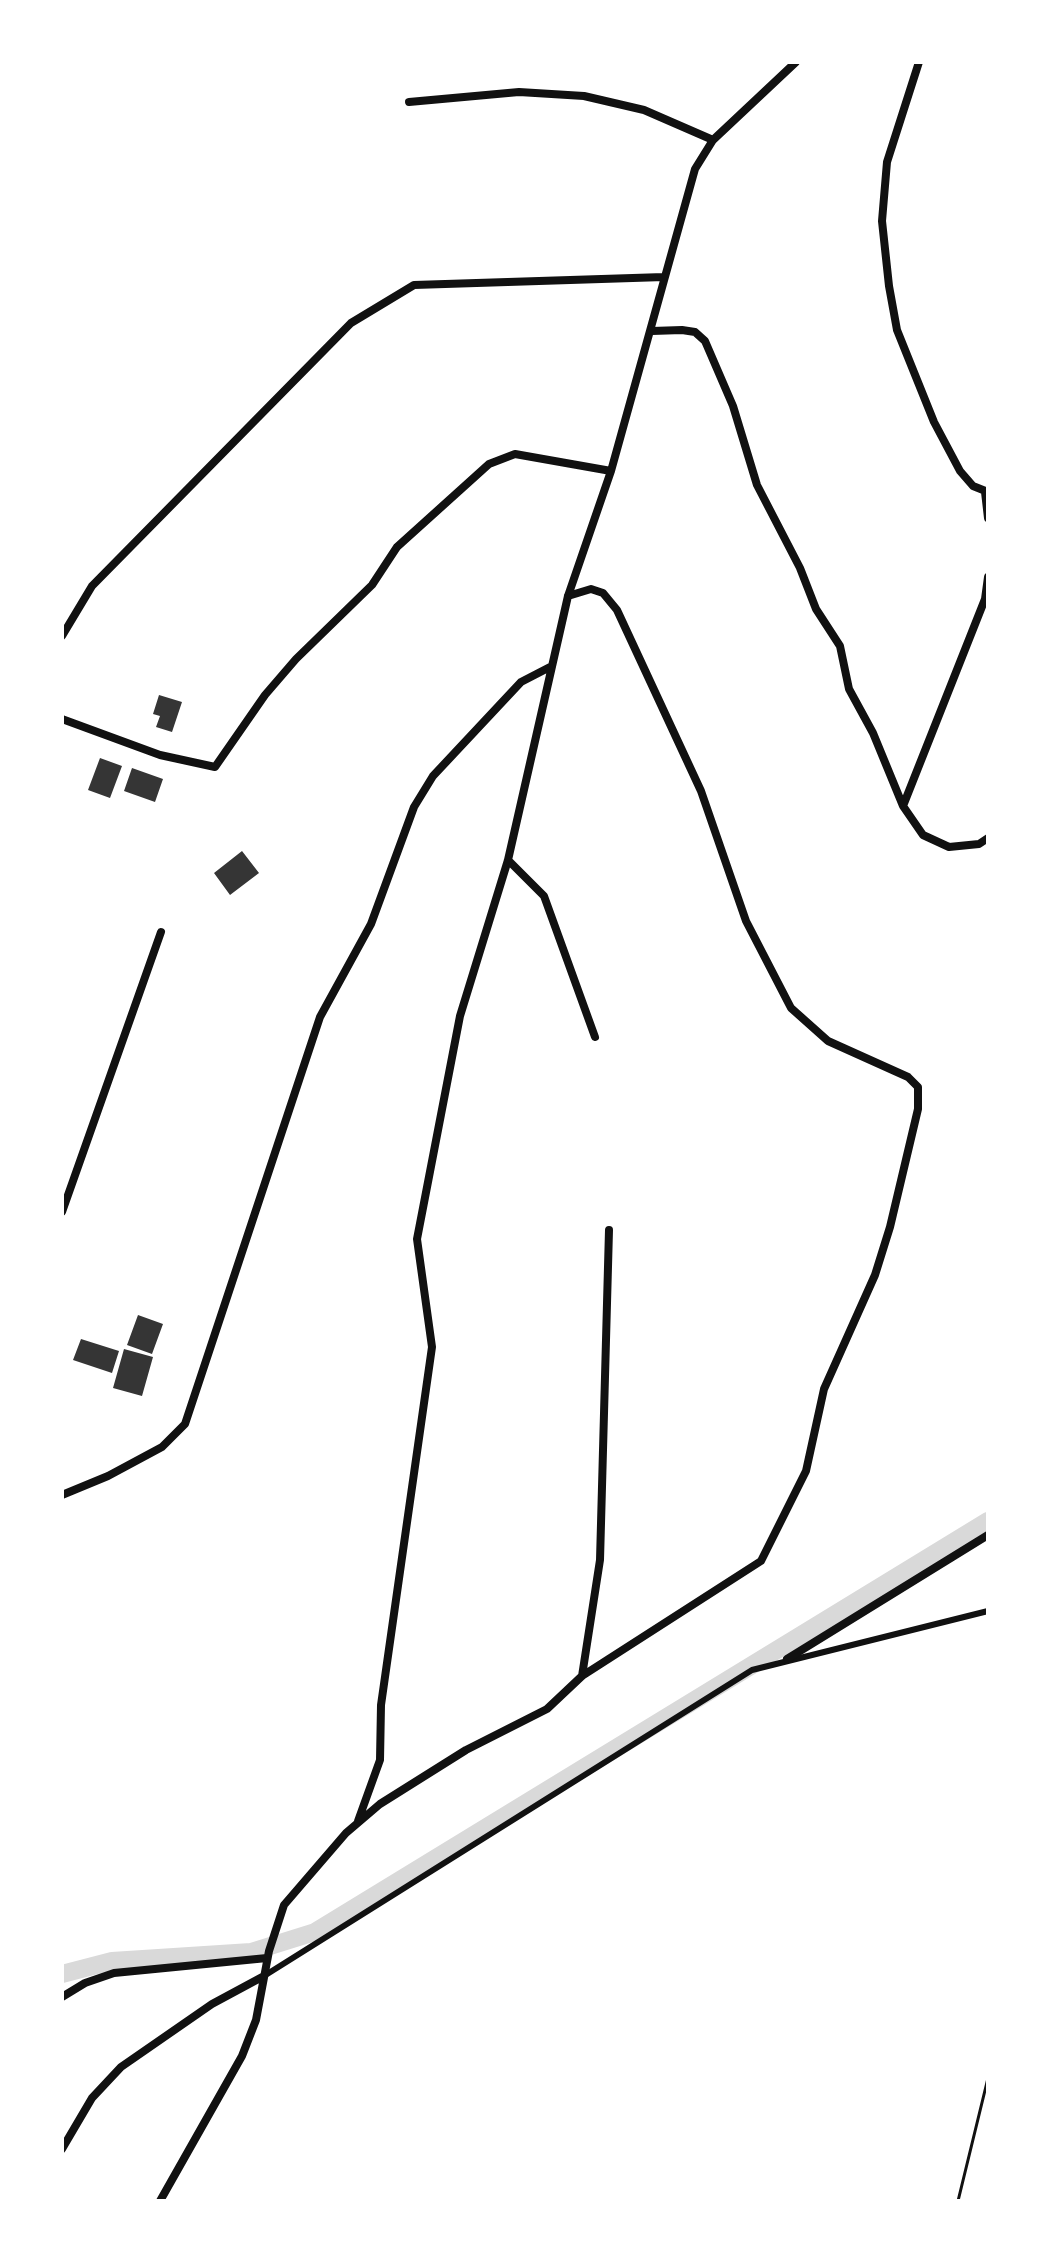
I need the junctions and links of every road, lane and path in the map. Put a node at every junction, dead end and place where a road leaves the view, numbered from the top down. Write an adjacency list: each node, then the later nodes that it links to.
1 (796, 62): 4 (street)
2 (919, 62): 8 (street)
3 (409, 102): 4 (street)
4 (713, 140): 5 (street)
5 (664, 277): 6 (street); 13 (street)
6 (652, 331): 7 (street); 16 (street)
7 (611, 471): 11 (street); 15 (street)
8 (986, 492): 9 (street)
9 (988, 518)
10 (988, 577): 12 (street)
11 (568, 596): 14 (street); 27 (street)
12 (987, 599): 16 (street)
13 (62, 636)
14 (550, 667): 18 (street); 23 (street)
15 (62, 719)
16 (903, 806): 17 (street)
17 (988, 838)
18 (508, 860): 20 (street); 28 (street)
19 (161, 932): 21 (street)
20 (595, 1037)
21 (62, 1212)
22 (609, 1230): 27 (street)
23 (62, 1495)
24 (988, 1535): 26 (street)
25 (988, 1611): 26 (lane)
26 (787, 1659): 30 (lane)
27 (582, 1676): 28 (street)
28 (358, 1822): 29 (street)
29 (268, 1954): 30 (street); 31 (street)
30 (264, 1976): 33 (street); 34 (street)
31 (62, 1997)
32 (988, 2078): 35 (path)
33 (62, 2149)
34 (160, 2201)
35 (958, 2201)

